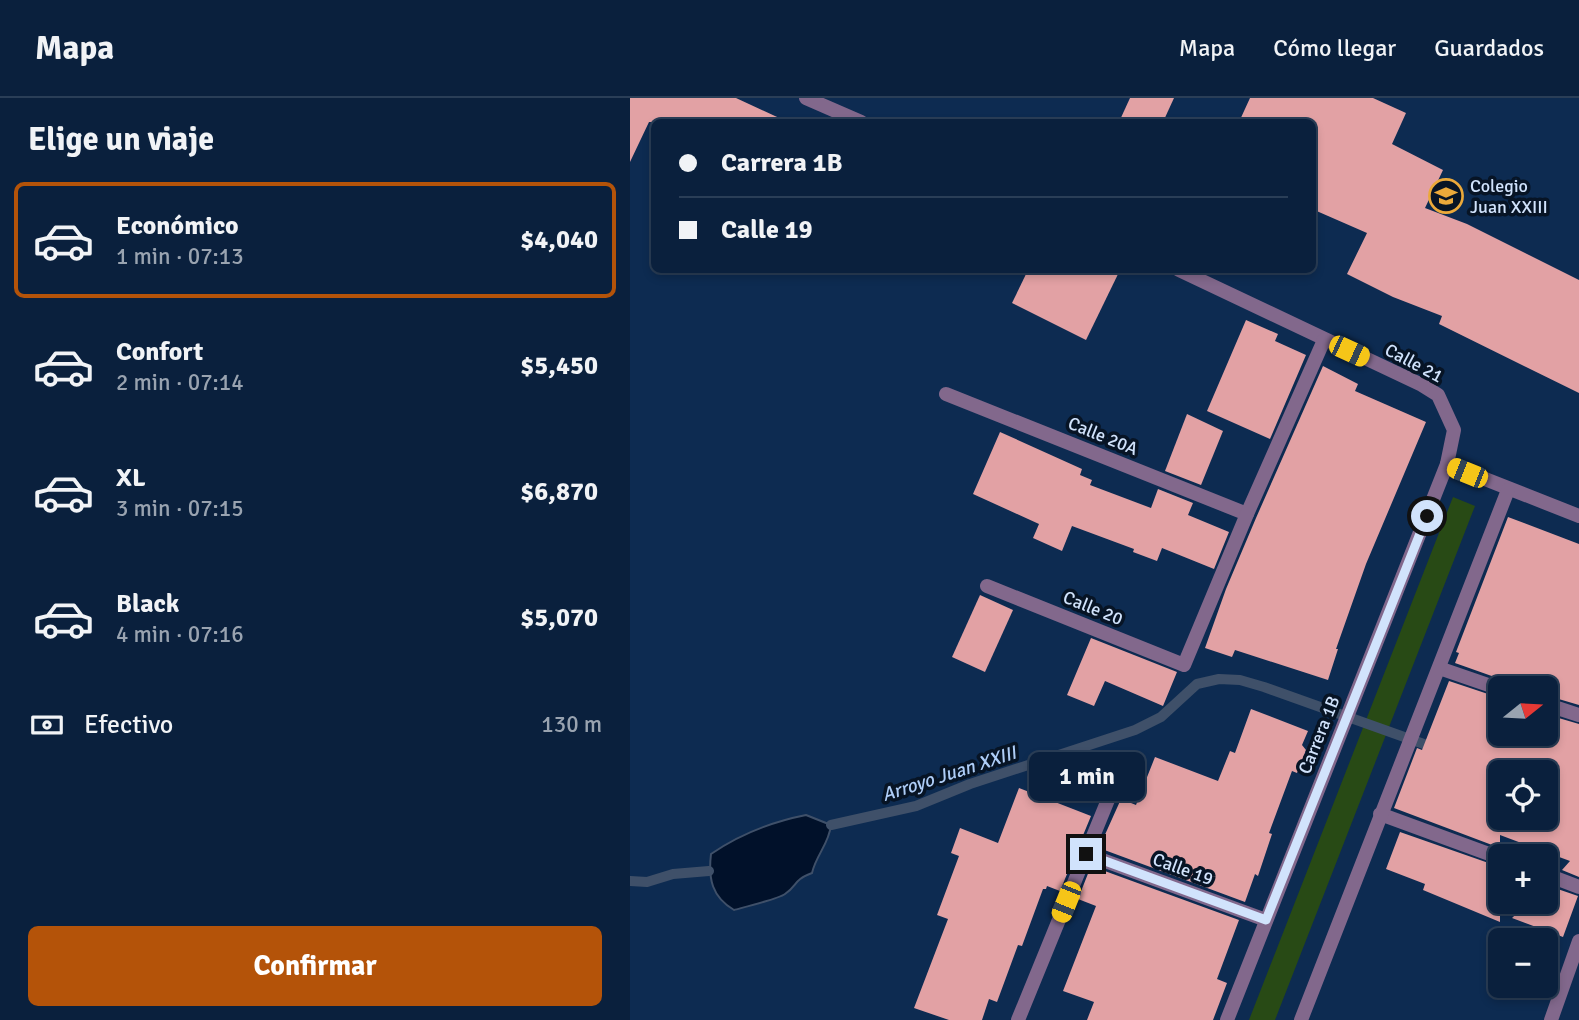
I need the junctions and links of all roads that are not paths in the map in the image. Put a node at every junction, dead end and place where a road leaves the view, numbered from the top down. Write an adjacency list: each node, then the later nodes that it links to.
1 (806, 98): 2 (street)
2 (854, 119)
3 (1185, 273): 4 (street, Calle 21)
4 (1324, 340): 6 (street, Calle 21); 8 (street)
5 (946, 394): 8 (street, Calle 20A)
6 (1447, 464): 7 (street); 21 (street, Carrera 1B)
7 (1508, 490): 9 (street); 11 (street)
8 (1247, 514): 10 (street, Calle 20)
9 (1579, 516)
10 (987, 586)
11 (1439, 668): 12 (street); 16 (street)
12 (1488, 685)
13 (1558, 708): 14 (street)
14 (1579, 715)
15 (1123, 763): 17 (street)
16 (1380, 814): 18 (street); 25 (street)
17 (1086, 854): 21 (street, Calle 19); 23 (street)
18 (1488, 854)
19 (1558, 879): 20 (street)
20 (1579, 887)
21 (1266, 920): 24 (street, Carrera 1B)
22 (1579, 941): 26 (street)
23 (1018, 1020)
24 (1227, 1020)
25 (1301, 1020)
26 (1551, 1020)

